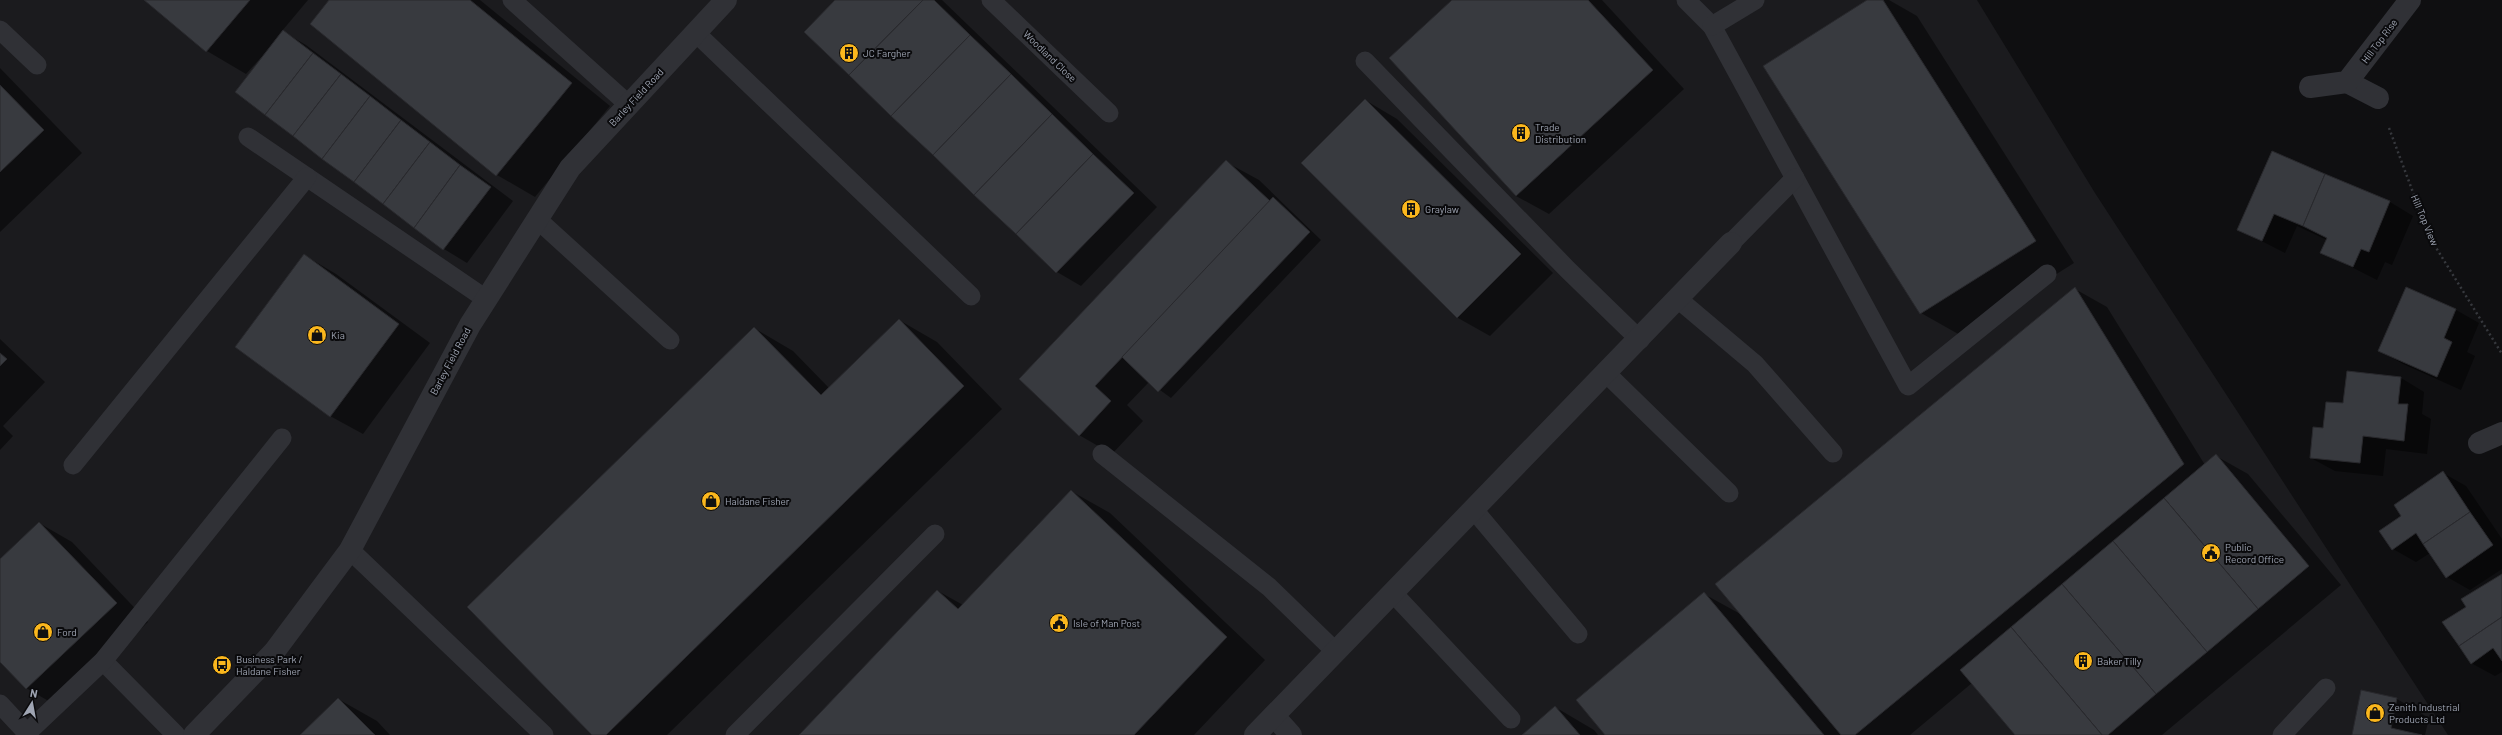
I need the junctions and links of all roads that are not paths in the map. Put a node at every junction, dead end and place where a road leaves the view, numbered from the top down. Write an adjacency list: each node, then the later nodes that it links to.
1 (726, 0): 9 (street, Barley Field Road)
2 (992, 0): 16 (lane, Woodland Close)
3 (1686, 0): 7 (lane)
4 (1755, 0): 7 (lane)
5 (2410, 0): 12 (street, Hill Top Rise)
6 (521, 3): 15 (lane)
7 (1712, 26): 19 (lane)
8 (0, 30): 11 (lane)
9 (696, 33): 15 (street, Barley Field Road); 23 (lane)
10 (1364, 62): 27 (lane)
11 (37, 65)
12 (2347, 82): 13 (street); 14 (street)
13 (2310, 87)
14 (2378, 98)
15 (629, 105): 20 (street, Barley Field Road)
16 (1109, 113)
17 (248, 137): 18 (lane)
18 (307, 177): 25 (lane); 34 (lane)
19 (1795, 178): 21 (lane); 22 (lane)
20 (537, 220): 25 (street, Barley Field Road); 26 (lane)
21 (1731, 243): 24 (street)
22 (2047, 274)
23 (971, 296)
24 (1678, 299): 27 (street); 32 (lane)
25 (486, 300): 38 (street, Barley Field Road)
26 (670, 340)
27 (1640, 340): 28 (street)
28 (1607, 374): 35 (lane); 36 (street)
29 (2502, 433): 31 (street)
30 (282, 438): 42 (lane)
31 (2479, 443)
32 (1833, 453)
33 (1102, 454): 41 (lane)
34 (72, 465)
35 (1730, 493)
36 (1474, 510): 39 (street); 40 (lane)
37 (935, 534): 50 (lane)
38 (350, 550): 48 (street, Barley Field Road); 49 (lane)
39 (1393, 593): 41 (street); 46 (lane)
40 (1578, 634)
41 (1336, 652): 45 (street)
42 (103, 661): 44 (lane); 47 (lane)
43 (2326, 688): 53 (lane)
44 (0, 704)
45 (1274, 716): 51 (street); 52 (street)
46 (1511, 719)
47 (176, 735)
48 (194, 735)
49 (544, 735)
50 (735, 735)
51 (1255, 735)
52 (1291, 735)
53 (2282, 735)

